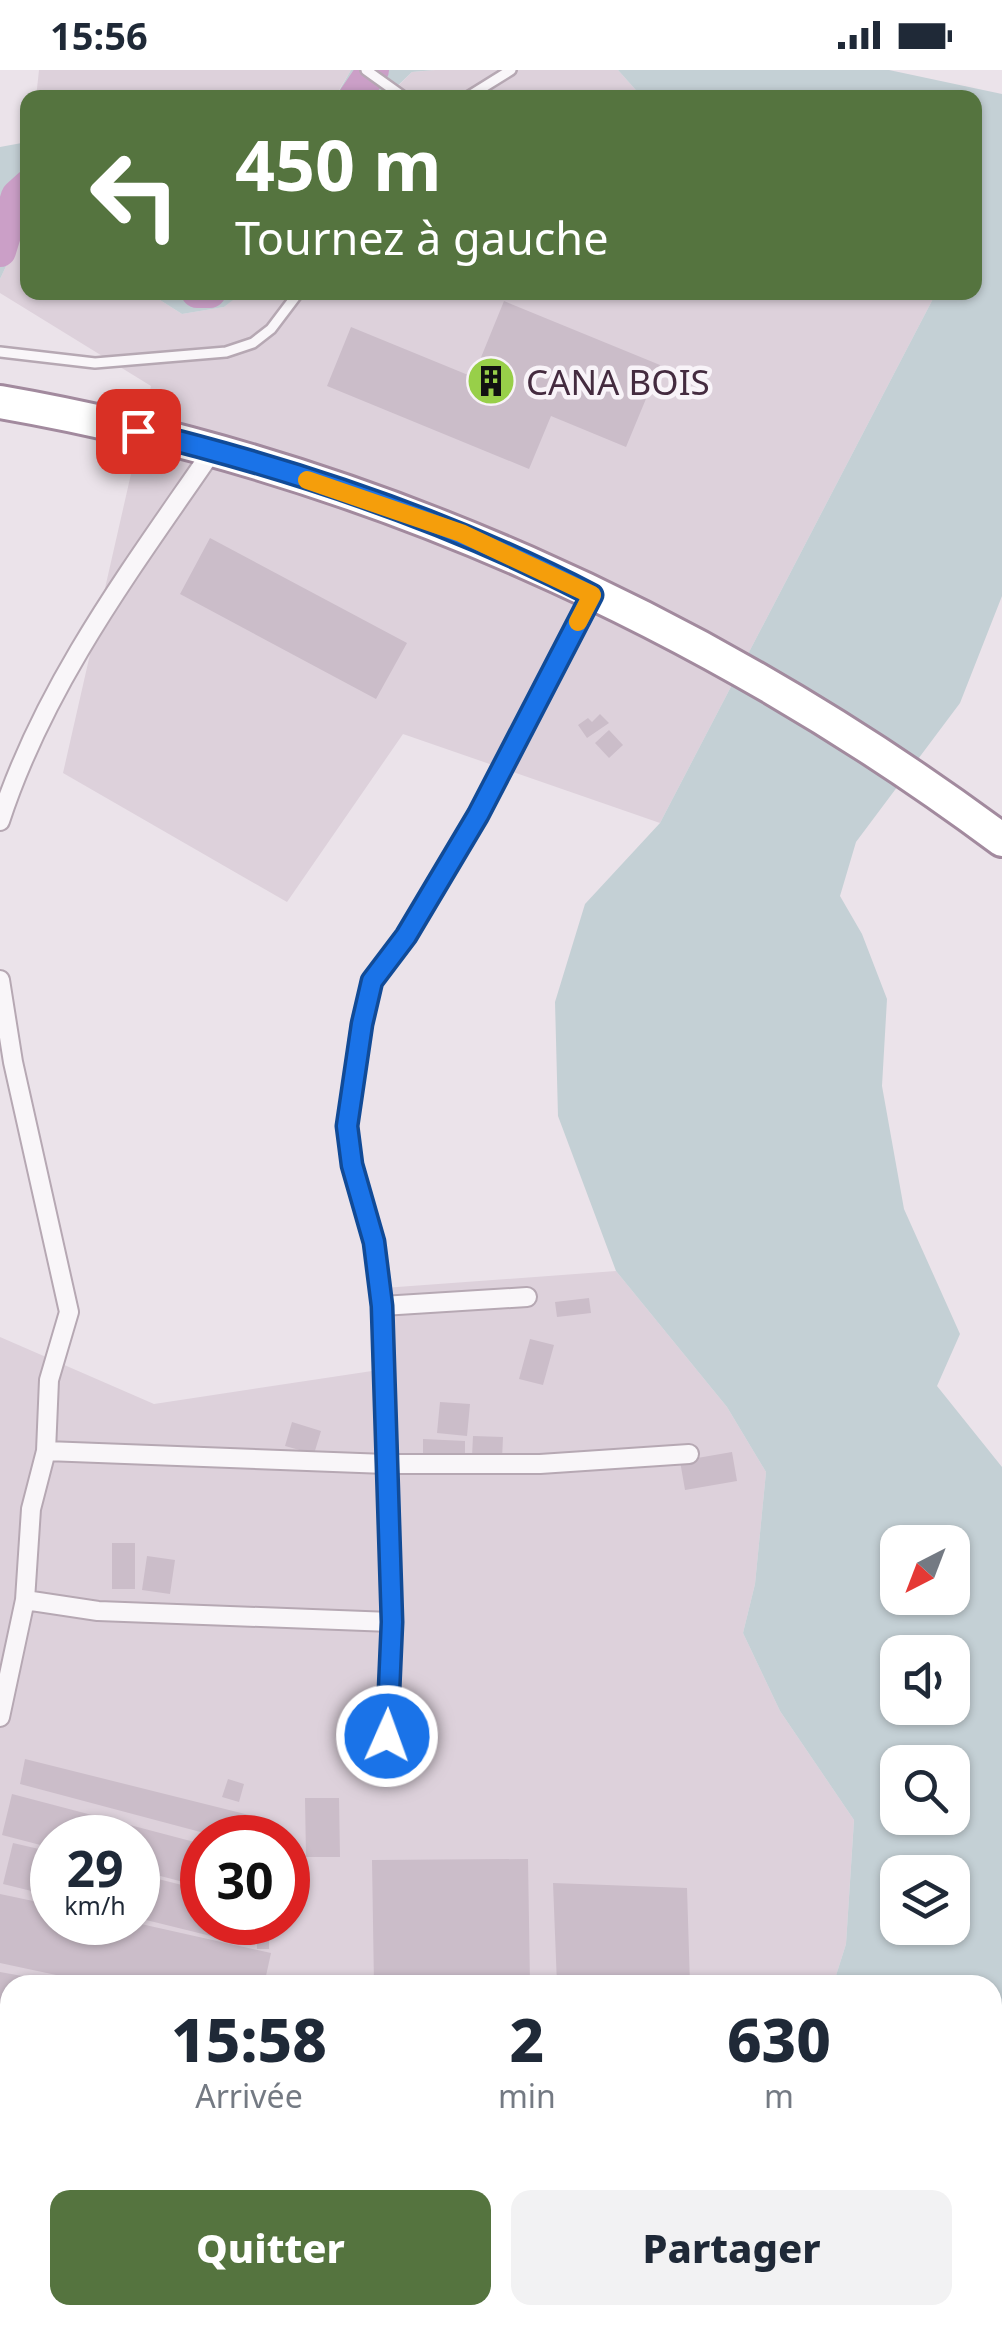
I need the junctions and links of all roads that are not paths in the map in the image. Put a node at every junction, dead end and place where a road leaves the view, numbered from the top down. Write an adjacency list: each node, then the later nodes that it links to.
1 (366, 70): 3 (lane)
2 (510, 70): 4 (lane)
3 (394, 90)
4 (479, 90)
5 (292, 300): 6 (lane)
6 (0, 352)
7 (0, 402): 8 (highway)
8 (213, 450): 9 (highway); 10 (street)
9 (592, 595): 11 (highway); 14 (street)
10 (0, 821)
11 (1002, 840)
12 (0, 980): 15 (street)
13 (527, 1297): 14 (street)
14 (382, 1306): 17 (street)
15 (46, 1451): 17 (street); 18 (street)
16 (689, 1454): 17 (street)
17 (386, 1464): 19 (street)
18 (25, 1600): 19 (street); 20 (street)
19 (392, 1622): 21 (street)
20 (0, 1717)
21 (385, 1774)

